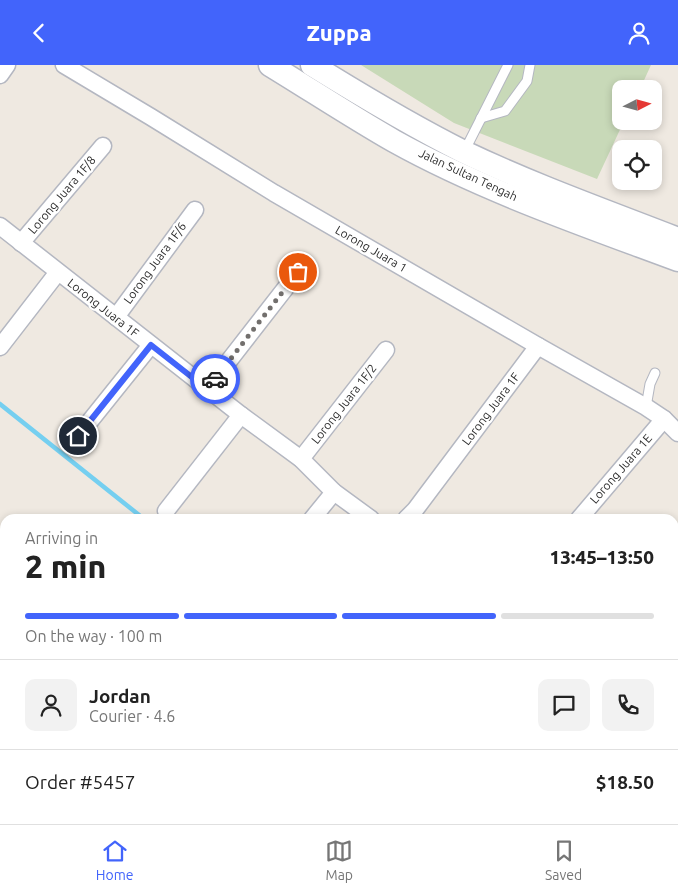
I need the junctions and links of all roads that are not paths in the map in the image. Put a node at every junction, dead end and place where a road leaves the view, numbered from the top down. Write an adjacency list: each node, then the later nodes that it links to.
1 (7, 65): 7 (street)
2 (64, 65): 20 (street, Lorong Juara 1)
3 (270, 65): 15 (main road, Jalan Sultan Tengah)
4 (312, 65): 10 (main road, Jalan Sultan Tengah)
5 (508, 65): 8 (lane)
6 (530, 65): 8 (lane)
7 (0, 75)
8 (481, 118): 10 (lane)
9 (103, 146): 14 (street, Lorong Juara 1F/8)
10 (464, 152): 13 (main road, Jalan Sultan Tengah)
11 (195, 210): 18 (street, Lorong Juara 1F/6)
12 (0, 226): 14 (street, Lorong Juara 1F)
13 (678, 239)
14 (21, 243): 16 (street, Lorong Juara 1F)
15 (678, 260)
16 (58, 272): 18 (street, Lorong Juara 1F); 21 (street)
17 (298, 272): 24 (street)
18 (116, 317): 19 (street, Lorong Juara 1F)
19 (151, 345): 24 (street, Lorong Juara 1F); 29 (street)
20 (538, 346): 25 (street, Lorong Juara 1); 35 (street, Lorong Juara 1F)
21 (0, 347)
22 (386, 349): 30 (street, Lorong Juara 1F/2)
23 (655, 373): 25 (lane)
24 (207, 389): 26 (street, Lorong Juara 1F)
25 (646, 407): 27 (street, Lorong Juara 1)
26 (241, 415): 30 (street, Lorong Juara 1F); 32 (street)
27 (664, 419): 28 (street, Lorong Juara 1); 36 (street, Lorong Juara 1E)
28 (678, 433)
29 (78, 436)
30 (301, 459): 31 (street, Lorong Juara 1F)
31 (334, 492): 33 (street); 34 (street, Lorong Juara 1F)
32 (166, 511)
33 (316, 514)
34 (364, 514)
35 (410, 514)
36 (583, 514)

